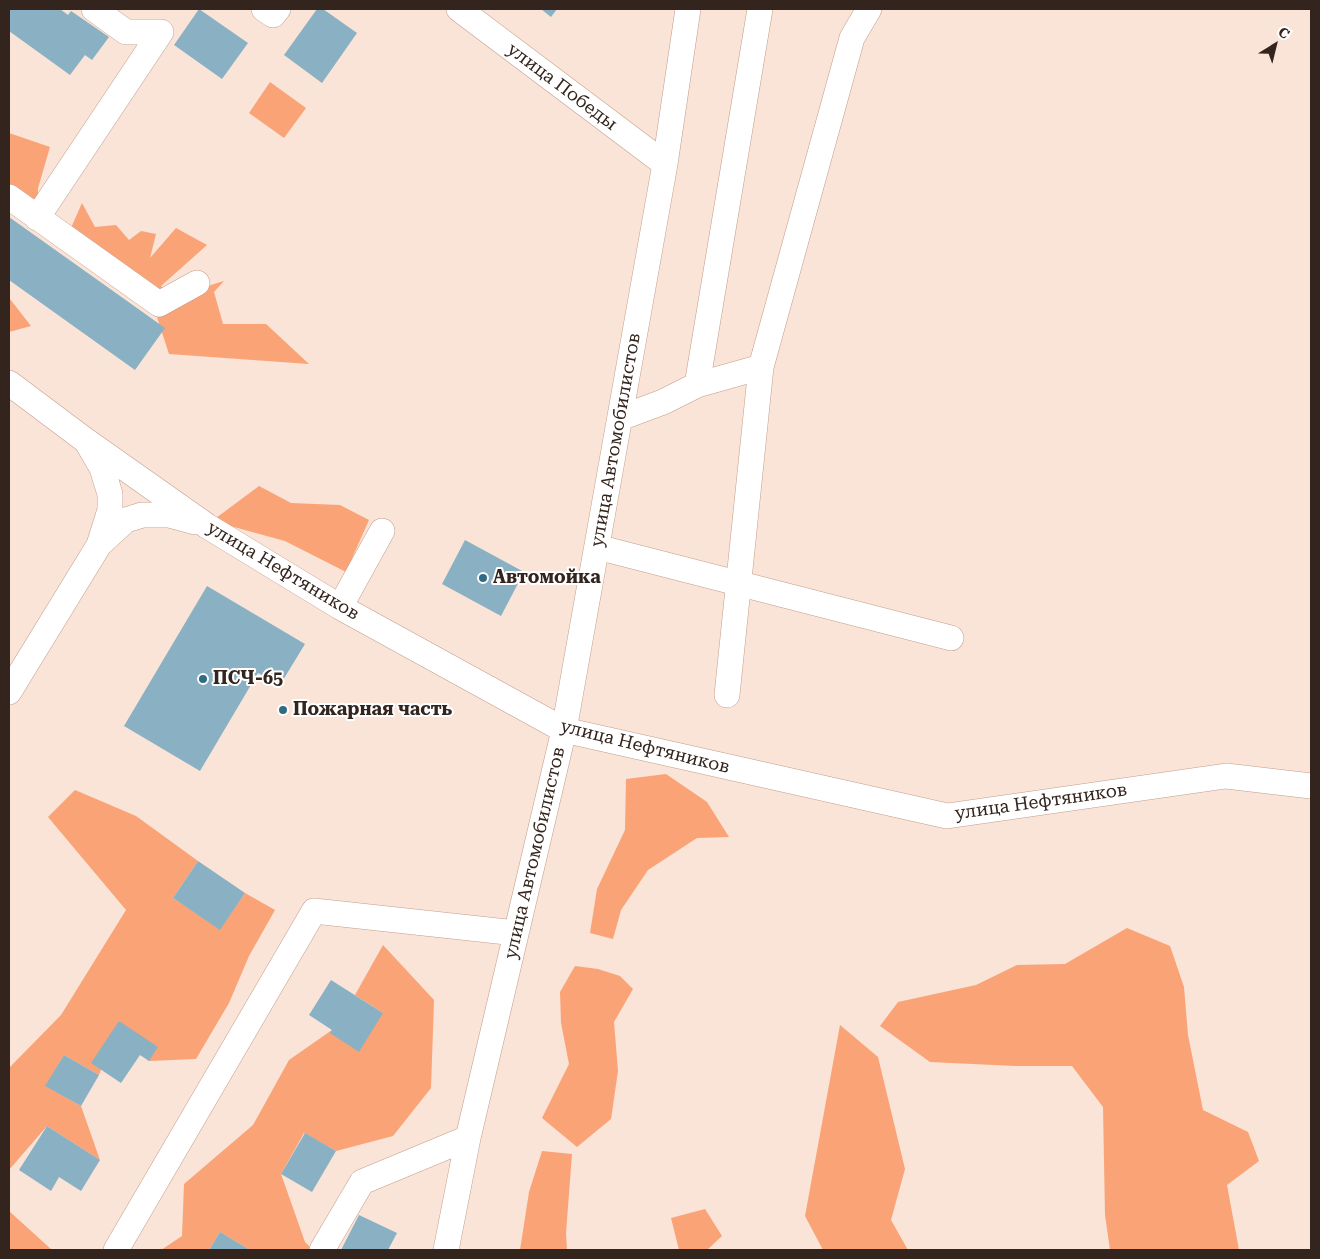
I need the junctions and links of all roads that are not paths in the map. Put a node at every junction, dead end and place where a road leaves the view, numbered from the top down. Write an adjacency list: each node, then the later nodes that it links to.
1 (94, 9): 10 (street)
2 (264, 9): 3 (street)
3 (278, 9)
4 (459, 9): 8 (street, улица Победы)
5 (688, 9): 8 (street, улица Автомобилистов)
6 (760, 9): 14 (street)
7 (869, 9): 12 (street)
8 (665, 164): 15 (street, улица Автомобилистов)
9 (9, 197): 10 (street)
10 (37, 218): 11 (street)
11 (197, 283)
12 (761, 367): 14 (street); 21 (street)
13 (9, 384): 16 (street, улица Нефтяников)
14 (697, 385): 15 (street)
15 (620, 418): 20 (street, улица Автомобилистов)
16 (86, 440): 17 (street, улица Нефтяников); 19 (street)
17 (207, 526): 19 (street); 22 (street, улица Нефтяников)
18 (382, 531): 22 (street)
19 (99, 545): 24 (street)
20 (597, 547): 21 (street); 26 (street, улица Автомобилистов)
21 (739, 583): 23 (street); 25 (street)
22 (340, 607): 26 (street, улица Нефтяников)
23 (951, 638)
24 (9, 692)
25 (727, 695)
26 (564, 730): 27 (street, улица Нефтяников); 28 (street, улица Автомобилистов)
27 (1311, 786)
28 (516, 933): 29 (street, улица Автомобилистов); 30 (street)
29 (468, 1138): 31 (street); 32 (street, улица Автомобилистов)
30 (116, 1250)
31 (322, 1250)
32 (446, 1250)

